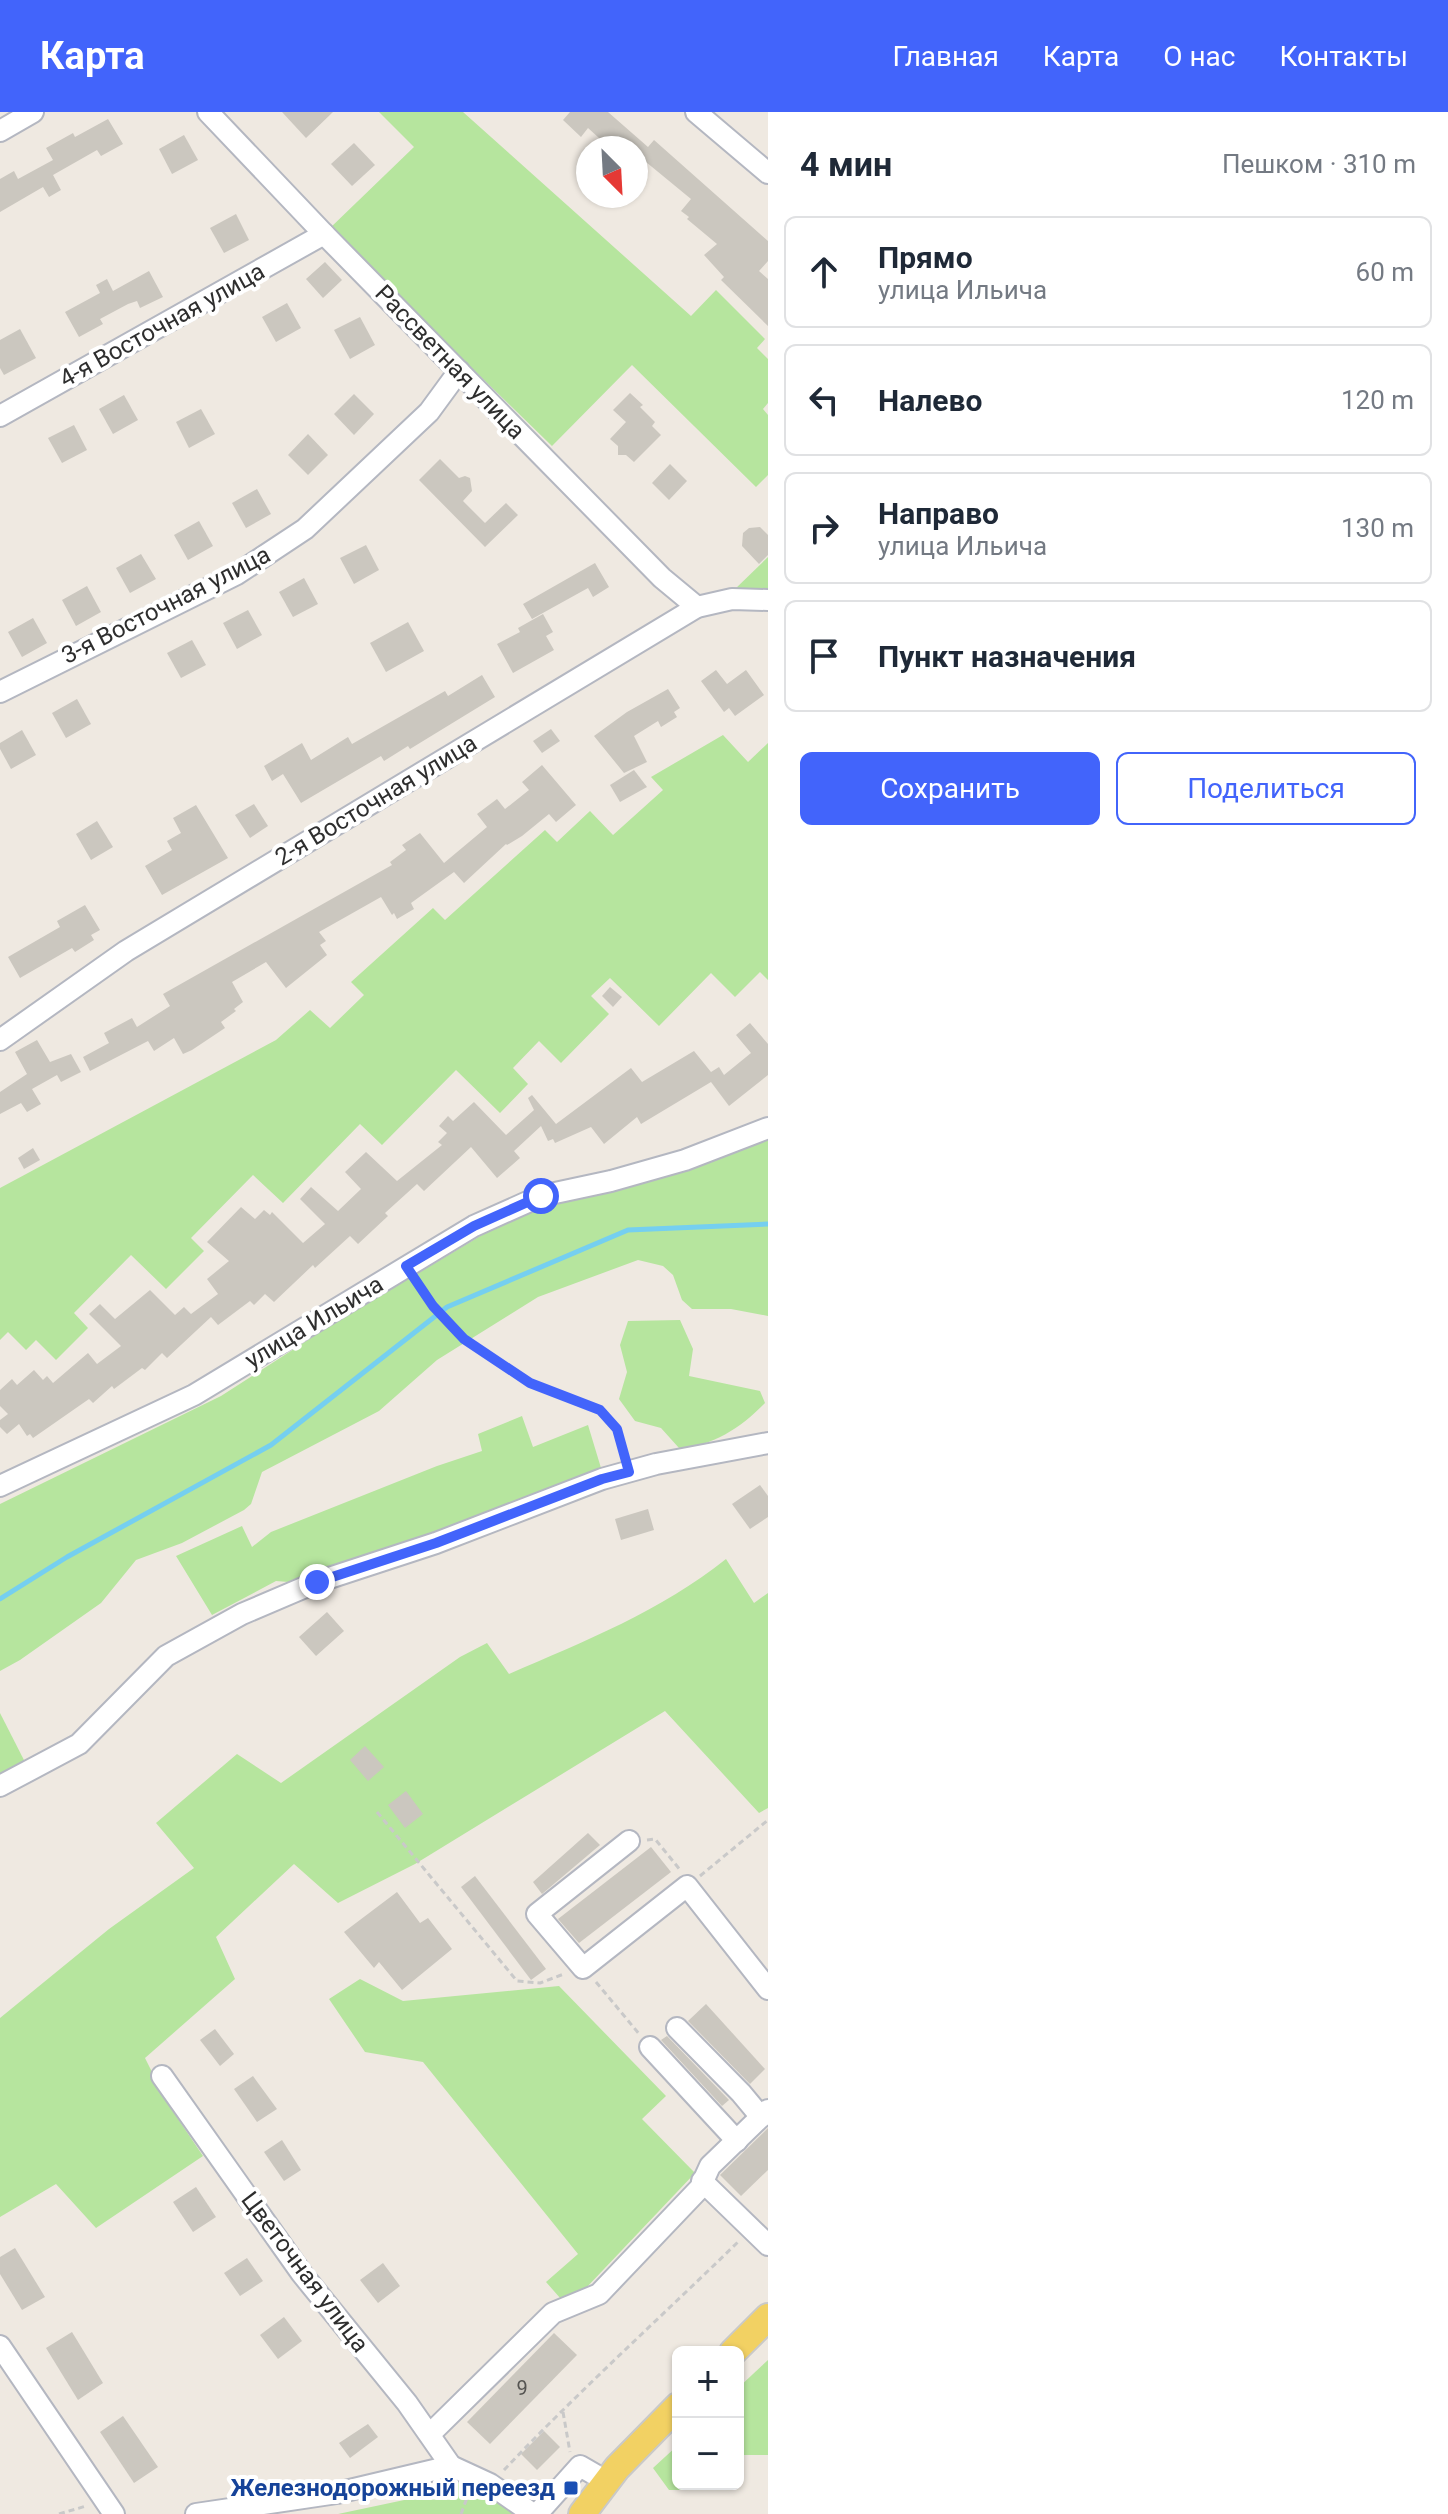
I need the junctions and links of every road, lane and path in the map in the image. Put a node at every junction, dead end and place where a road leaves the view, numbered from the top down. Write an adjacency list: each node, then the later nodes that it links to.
1 (33, 112): 4 (street)
2 (208, 112): 6 (street, Рассветная улица)
3 (696, 112): 5 (street)
4 (0, 131)
5 (768, 173)
6 (324, 234): 7 (street, Рассветная улица); 8 (street, 4-я Восточная улица)
7 (459, 371): 10 (street, Рассветная улица); 11 (street, 3-я Восточная улица)
8 (0, 416)
9 (768, 600): 10 (street, 2-я Восточная улица)
10 (697, 607): 12 (street, 2-я Восточная улица)
11 (0, 692)
12 (0, 1040)
13 (768, 1128): 14 (street, улица Ильича)
14 (406, 1266): 16 (path); 17 (street, улица Ильича)
15 (768, 1443): 16 (street)
16 (629, 1472): 18 (street)
17 (0, 1486)
18 (0, 1786)
19 (377, 1812): 23 (path)
20 (768, 1820): 22 (path)
21 (629, 1841): 22 (path); 23 (street)
22 (689, 1885): 23 (street); 24 (street)
23 (583, 1968): 26 (path)
24 (768, 1989)
25 (677, 2028): 28 (street)
26 (650, 2047): 29 (street)
27 (162, 2076): 38 (street, Цветочная улица)
28 (764, 2114): 29 (street)
29 (737, 2141): 30 (street)
30 (702, 2181): 31 (street); 38 (street)
31 (752, 2229): 32 (street); 36 (path)
32 (768, 2245)
33 (768, 2317): 35 (main road)
34 (0, 2346): 43 (street)
35 (739, 2346)
36 (563, 2411): 40 (path); 42 (path)
37 (672, 2412): 41 (main road)
38 (430, 2434): 39 (street, Цветочная улица)
39 (451, 2466): 42 (street); 45 (street)
40 (574, 2471): 41 (street); 46 (street)
41 (606, 2481): 47 (main road)
42 (490, 2484): 46 (street)
43 (110, 2507): 44 (path)
44 (59, 2514)
45 (196, 2514)
46 (535, 2514)
47 (582, 2514)

